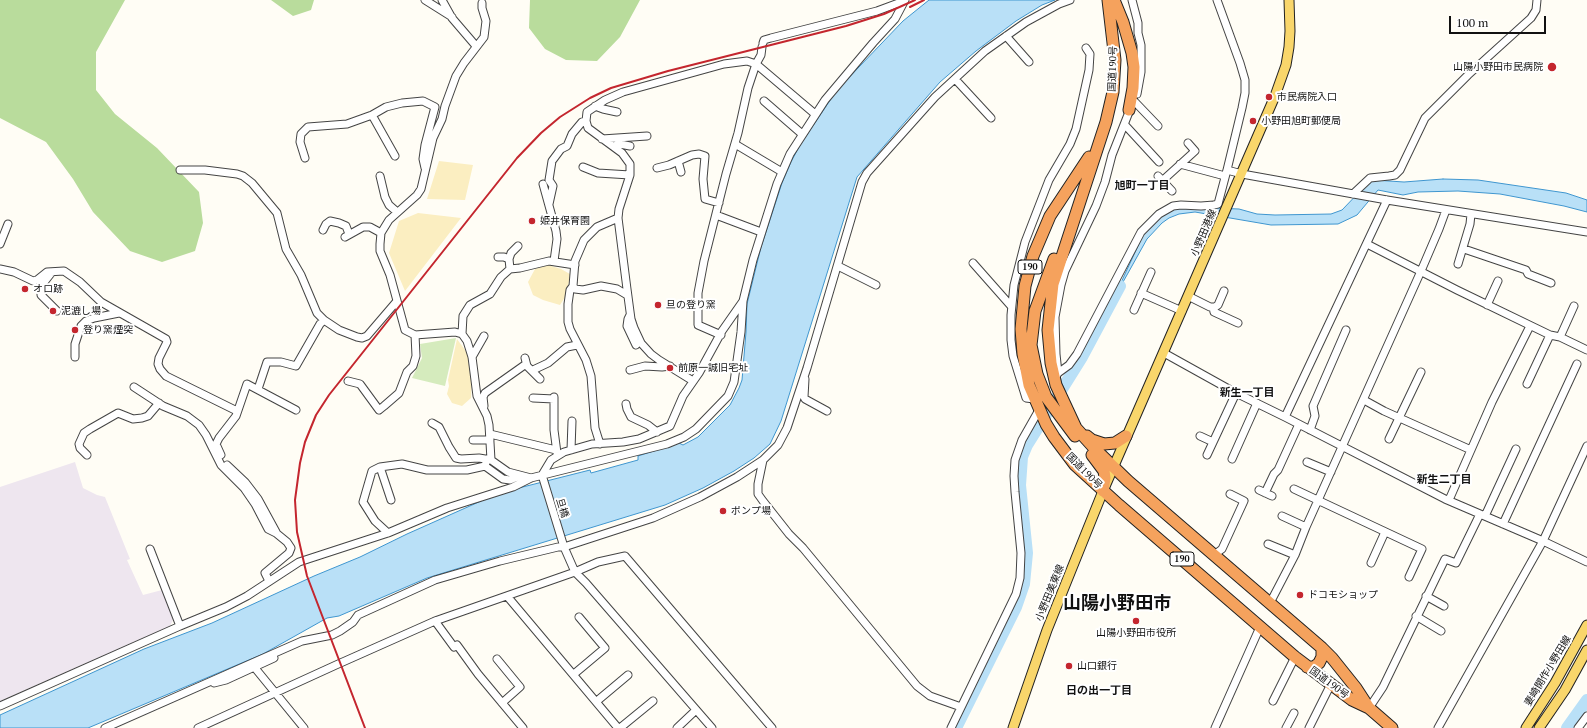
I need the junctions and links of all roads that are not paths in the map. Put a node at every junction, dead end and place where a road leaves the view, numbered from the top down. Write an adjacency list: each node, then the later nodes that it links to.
1 (425, 0): 12 (street)
2 (442, 0): 12 (street)
3 (904, 0): 17 (street); 23 (street)
4 (1070, 0): 13 (street)
5 (1108, 0): 31 (highway, 国道190号 / 190)
6 (1114, 0): 21 (highway)
7 (1132, 0): 21 (street)
8 (1217, 0): 48 (street)
9 (1289, 0): 49 (main road, 小野田港線)
10 (1537, 0): 55 (street)
11 (482, 3): 14 (street)
12 (452, 18): 14 (street)
13 (1006, 36): 16 (street); 18 (street)
14 (476, 46): 45 (street)
15 (1086, 48): 96 (street)
16 (1029, 62)
17 (756, 64): 20 (street); 23 (street); 34 (street)
18 (955, 79): 25 (street); 79 (street)
19 (764, 102): 29 (street)
20 (595, 106): 22 (street); 26 (street)
21 (1132, 106): 27 (street); 28 (street)
22 (617, 112)
23 (815, 114): 29 (street)
24 (372, 115): 37 (street); 38 (street); 45 (street)
25 (991, 118)
26 (586, 121): 32 (street); 58 (street)
27 (1125, 125): 40 (street); 126 (street)
28 (1158, 126)
29 (802, 134): 47 (street)
30 (647, 136): 32 (street)
31 (1100, 137): 52 (highway, 国道190号 / 190); 136 (highway, 国道190号 / 190)
32 (602, 139): 35 (street)
33 (1188, 143): 41 (street)
34 (735, 144): 47 (street); 57 (street)
35 (613, 146): 36 (street); 50 (street)
36 (630, 146)
37 (395, 156)
38 (305, 158)
39 (678, 161): 43 (street); 46 (street); 57 (street)
40 (1159, 162)
41 (1180, 164): 48 (street); 54 (street)
42 (583, 167): 50 (street)
43 (657, 168)
44 (180, 170): 104 (street)
45 (426, 172): 60 (street)
46 (681, 172)
47 (782, 172): 66 (street)
48 (1226, 173): 49 (street); 126 (street)
49 (1242, 174): 55 (street); 92 (main road, 小野田港線)
50 (630, 175): 63 (street)
51 (380, 176): 60 (street)
52 (1087, 177): 126 (highway, 国道190号 / 190); 141 (highway)
53 (543, 184): 58 (street)
54 (1172, 191)
55 (1355, 194): 56 (street)
56 (1387, 200): 59 (street); 70 (street)
57 (719, 203): 62 (street)
58 (549, 204): 75 (street)
59 (1446, 210): 61 (street); 84 (street)
60 (397, 212): 68 (street)
61 (1471, 214): 67 (street); 72 (street)
62 (716, 215): 66 (street); 110 (street)
63 (618, 218): 78 (street); 91 (street)
64 (8, 224): 69 (street)
65 (323, 230): 68 (street)
66 (761, 232): 94 (street)
67 (1587, 232)
68 (381, 233): 93 (street)
69 (0, 244)
70 (1367, 244): 84 (street); 147 (street)
71 (518, 246): 74 (street)
72 (1464, 249): 77 (street); 86 (street)
73 (498, 257): 74 (street)
74 (509, 259): 81 (street)
75 (554, 261): 78 (street); 81 (street)
76 (973, 263): 96 (street)
77 (1458, 264)
78 (575, 265): 88 (street)
79 (838, 266): 87 (street); 125 (street)
80 (0, 269): 82 (street)
81 (510, 269): 108 (street)
82 (53, 271): 100 (street); 102 (street)
83 (1151, 272): 90 (street)
84 (1421, 272): 95 (street); 137 (street)
85 (1498, 281): 95 (street)
86 (1551, 283)
87 (876, 285)
88 (573, 286): 91 (street); 114 (street)
89 (1224, 291): 98 (street)
90 (1142, 293): 99 (street); 101 (street)
91 (628, 295): 103 (street)
92 (1188, 296): 98 (street); 101 (main road, 小野田港線)
93 (397, 301): 104 (street); 109 (street)
94 (743, 301): 110 (street); 176 (street)
95 (1487, 305): 106 (street)
96 (1011, 306): 136 (street)
97 (1574, 306): 113 (street)
98 (1213, 307): 105 (street)
99 (1134, 310)
100 (57, 311)
101 (1182, 311): 117 (main road, 小野田港線)
102 (119, 313): 118 (street); 143 (street)
103 (630, 315): 115 (street); 121 (street)
104 (324, 320): 132 (street)
105 (1238, 323)
106 (1530, 326): 111 (street); 165 (street)
107 (1346, 330): 152 (street)
108 (462, 334): 109 (street); 119 (street)
109 (415, 335): 128 (street)
110 (721, 335): 129 (street)
111 (1550, 335): 113 (street); 130 (street)
112 (484, 336): 119 (street)
113 (1560, 336): 116 (street)
114 (577, 345): 122 (street); 160 (street)
115 (636, 345)
116 (1587, 350)
117 (1164, 353): 134 (street); 154 (main road, 小野田港線)
118 (75, 357)
119 (472, 357): 146 (street)
120 (1577, 364): 187 (street)
121 (670, 366): 123 (street); 129 (street)
122 (533, 370): 127 (street); 146 (street)
123 (630, 370)
124 (1420, 372): 148 (street)
125 (804, 375): 145 (street); 170 (street)
126 (1056, 378): 141 (highway, 国道190号 / 190)
127 (540, 379)
128 (348, 381)
129 (694, 381): 153 (street)
130 (1527, 384)
131 (134, 387): 139 (street)
132 (258, 389): 142 (street); 143 (street)
133 (498, 389): 146 (street)
134 (1236, 393): 138 (street); 159 (street)
135 (533, 398): 166 (street)
136 (1034, 399): 144 (highway, 国道190号 / 190)
137 (1364, 400): 148 (street); 162 (street)
138 (1257, 402): 147 (street); 169 (street)
139 (159, 403): 167 (street); 190 (street)
140 (626, 404): 153 (street)
141 (1060, 404): 154 (highway); 174 (highway, 国道190号 / 190); 179 (highway)
142 (296, 410)
143 (237, 411): 190 (street)
144 (1040, 411): 179 (highway, 国道190号 / 190); 231 (street)
145 (827, 412)
146 (485, 413): 156 (street)
147 (1285, 416): 151 (street)
148 (1399, 418): 157 (street); 165 (street)
149 (572, 421): 164 (street)
150 (432, 423): 171 (street)
151 (1299, 424): 152 (street); 180 (street)
152 (1310, 430): 162 (street)
153 (657, 432): 160 (street)
154 (1126, 436): 174 (main road, 小野田港線)
155 (1200, 436): 159 (street)
156 (490, 437): 158 (street); 166 (street); 171 (street)
157 (1389, 439)
158 (473, 440)
159 (1213, 442): 168 (street)
160 (600, 444): 164 (street)
161 (1587, 446): 192 (street)
162 (1342, 447): 175 (street); 183 (street)
163 (1516, 449): 185 (street)
164 (571, 450): 166 (street)
165 (1471, 450): 183 (street)
166 (557, 453): 176 (street)
167 (87, 455)
168 (1207, 455)
169 (1232, 459)
170 (763, 460): 194 (street); 231 (street)
171 (488, 462): 173 (street); 177 (street)
172 (1307, 462): 175 (street)
173 (380, 467): 182 (street); 191 (street)
174 (1114, 468): 179 (main road, 小野田美東線); 196 (highway, 国道190号 / 190)
175 (1331, 472): 184 (street)
176 (542, 477): 177 (street); 194 (street, 旦橋)
177 (531, 478): 191 (street)
178 (1294, 489): 184 (street)
179 (1103, 491): 212 (highway, 国道190号 / 190); 246 (main road, 小野田美東線)
180 (1266, 493)
181 (1230, 494): 196 (street)
182 (391, 500)
183 (1449, 500): 185 (street)
184 (1319, 501): 188 (street); 189 (street)
185 (1483, 515): 187 (street); 204 (street)
186 (1282, 516): 188 (street)
187 (1503, 524): 192 (street)
188 (1306, 527): 197 (street)
189 (1385, 532): 199 (street); 201 (street)
190 (276, 533): 202 (street)
191 (388, 533): 202 (street)
192 (1543, 541): 198 (street); 250 (street)
193 (1268, 544): 197 (street)
194 (563, 545): 200 (street, 旦橋); 215 (street)
195 (150, 549): 211 (street)
196 (1214, 555): 205 (highway, 国道190号 / 190)
197 (1295, 555): 205 (street)
198 (1587, 562)
199 (1372, 563)
200 (575, 572): 203 (street); 233 (street); 244 (street)
201 (1409, 577)
202 (269, 581): 211 (street)
203 (507, 596): 209 (street); 221 (street)
204 (1426, 596): 206 (street); 207 (street)
205 (1270, 603): 214 (highway, 国道190号 / 190)
206 (1444, 606)
207 (1416, 616): 213 (street); 232 (street)
208 (578, 617): 221 (street)
209 (435, 621): 225 (street); 229 (street)
210 (1587, 625): 251 (main road, 妻崎開作小野田線)
211 (180, 626): 230 (street)
212 (1260, 627): 217 (highway, 国道190号 / 190); 247 (street)
213 (1441, 631)
214 (1322, 648): 219 (highway); 232 (highway, 国道190号 / 190)
215 (282, 650): 220 (street); 224 (street)
216 (1587, 650): 252 (main road)
217 (1294, 657): 219 (highway, 国道190号 / 190); 228 (street)
218 (497, 659): 229 (street)
219 (1307, 667): 223 (highway, 国道190号 / 190)
220 (255, 668): 224 (street); 225 (street)
221 (574, 674): 226 (street)
222 (628, 676): 226 (street)
223 (1331, 684): 232 (highway, 国道190号 / 190); 236 (street)
224 (200, 685): 237 (street)
225 (276, 693): 238 (street); 239 (street)
226 (597, 701): 241 (street)
227 (653, 701): 241 (street)
228 (1273, 701)
229 (502, 703): 240 (street)
230 (0, 706)
231 (961, 707): 245 (street)
232 (1369, 708): 249 (highway, 国道190号 / 190)
233 (696, 710): 242 (street); 243 (street)
234 (1294, 713): 248 (street)
235 (1587, 716): 253 (street)
236 (1313, 726)
237 (105, 728)
238 (198, 728)
239 (304, 728)
240 (523, 728)
241 (619, 728)
242 (677, 728)
243 (712, 728)
244 (772, 728)
245 (951, 728)
246 (1013, 728)
247 (1215, 728)
248 (1286, 728)
249 (1392, 728)
250 (1438, 728)
251 (1526, 728)
252 (1538, 728)
253 (1578, 728)

